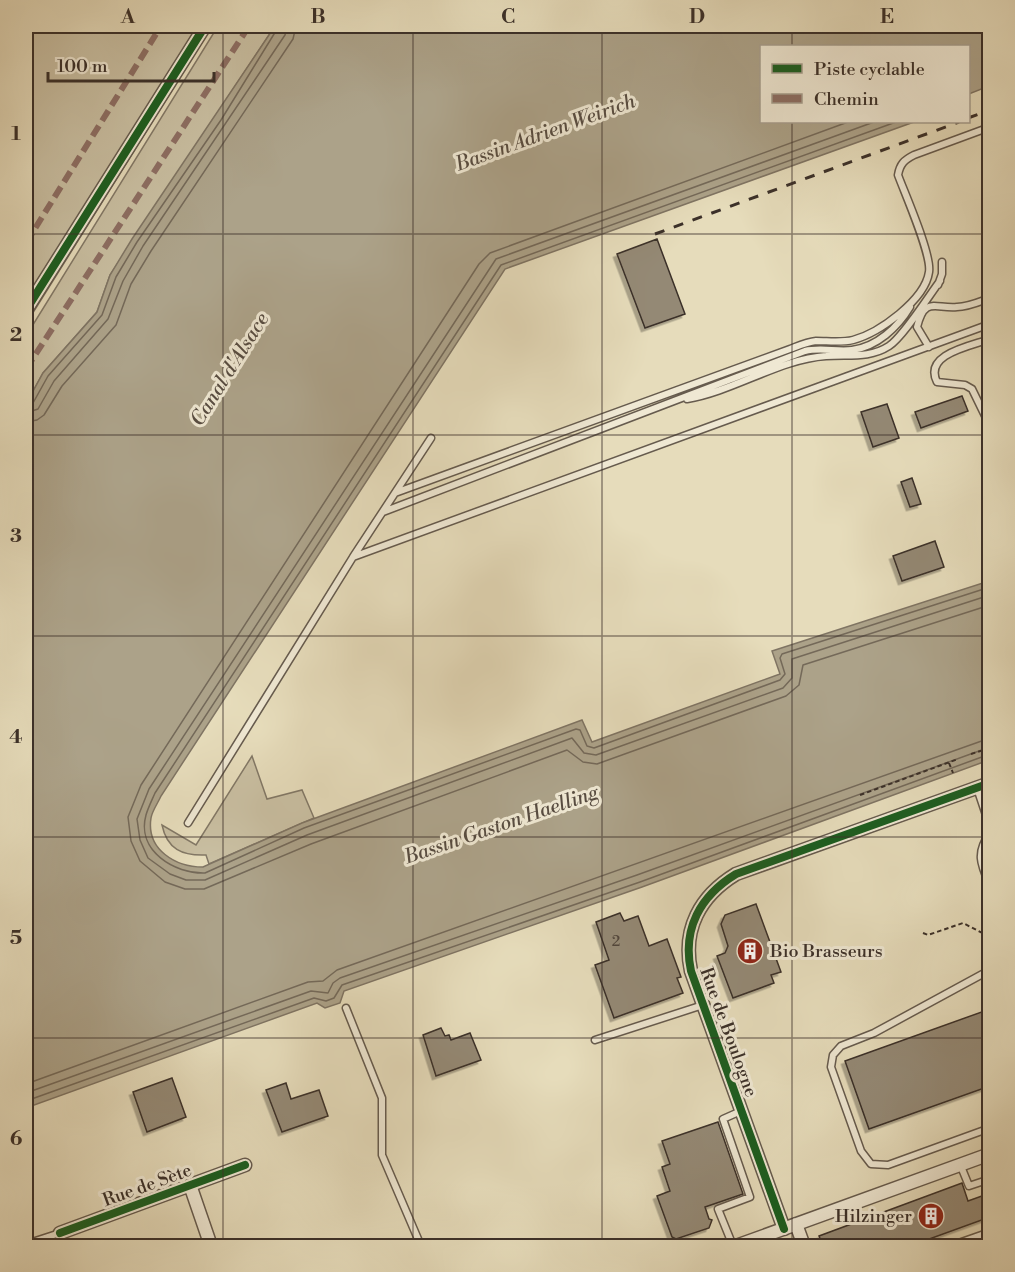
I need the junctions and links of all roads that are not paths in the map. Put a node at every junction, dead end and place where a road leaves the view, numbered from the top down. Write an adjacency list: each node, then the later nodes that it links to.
1 (205, 26): 8 (street)
2 (990, 127): 5 (lane)
3 (942, 262): 4 (lane)
4 (939, 281): 7 (lane); 12 (lane)
5 (924, 283): 12 (lane); 15 (lane)
6 (990, 298): 7 (lane)
7 (927, 308): 11 (lane)
8 (26, 310)
9 (990, 324): 11 (lane)
10 (990, 339): 13 (lane)
11 (929, 347): 17 (lane)
12 (673, 402): 16 (lane)
13 (990, 426)
14 (431, 438): 15 (lane)
15 (395, 493): 16 (lane)
16 (382, 512): 17 (lane)
17 (353, 557): 20 (lane)
18 (990, 783): 19 (street, Rue de Boulogne)
19 (976, 788): 21 (lane); 25 (street, Rue de Boulogne)
20 (188, 823)
21 (990, 826)
22 (990, 833): 23 (lane)
23 (990, 886)
24 (990, 970): 29 (lane)
25 (703, 1005): 27 (lane); 28 (street, Rue de Boulogne)
26 (346, 1008): 40 (lane)
27 (595, 1040)
28 (741, 1111): 35 (street, Rue de Boulogne); 41 (lane)
29 (990, 1128)
30 (990, 1154): 31 (street)
31 (960, 1164): 33 (lane); 35 (street)
32 (245, 1165): 34 (street, Rue de Sète)
33 (990, 1179)
34 (190, 1185): 37 (street, Rue de Sète); 39 (street)
35 (790, 1227): 41 (street); 42 (street, Rue de Boulogne)
36 (990, 1232): 43 (lane)
37 (60, 1233): 38 (lane)
38 (26, 1244)
39 (211, 1246)
40 (421, 1246)
41 (734, 1246)
42 (804, 1246)
43 (950, 1246)

